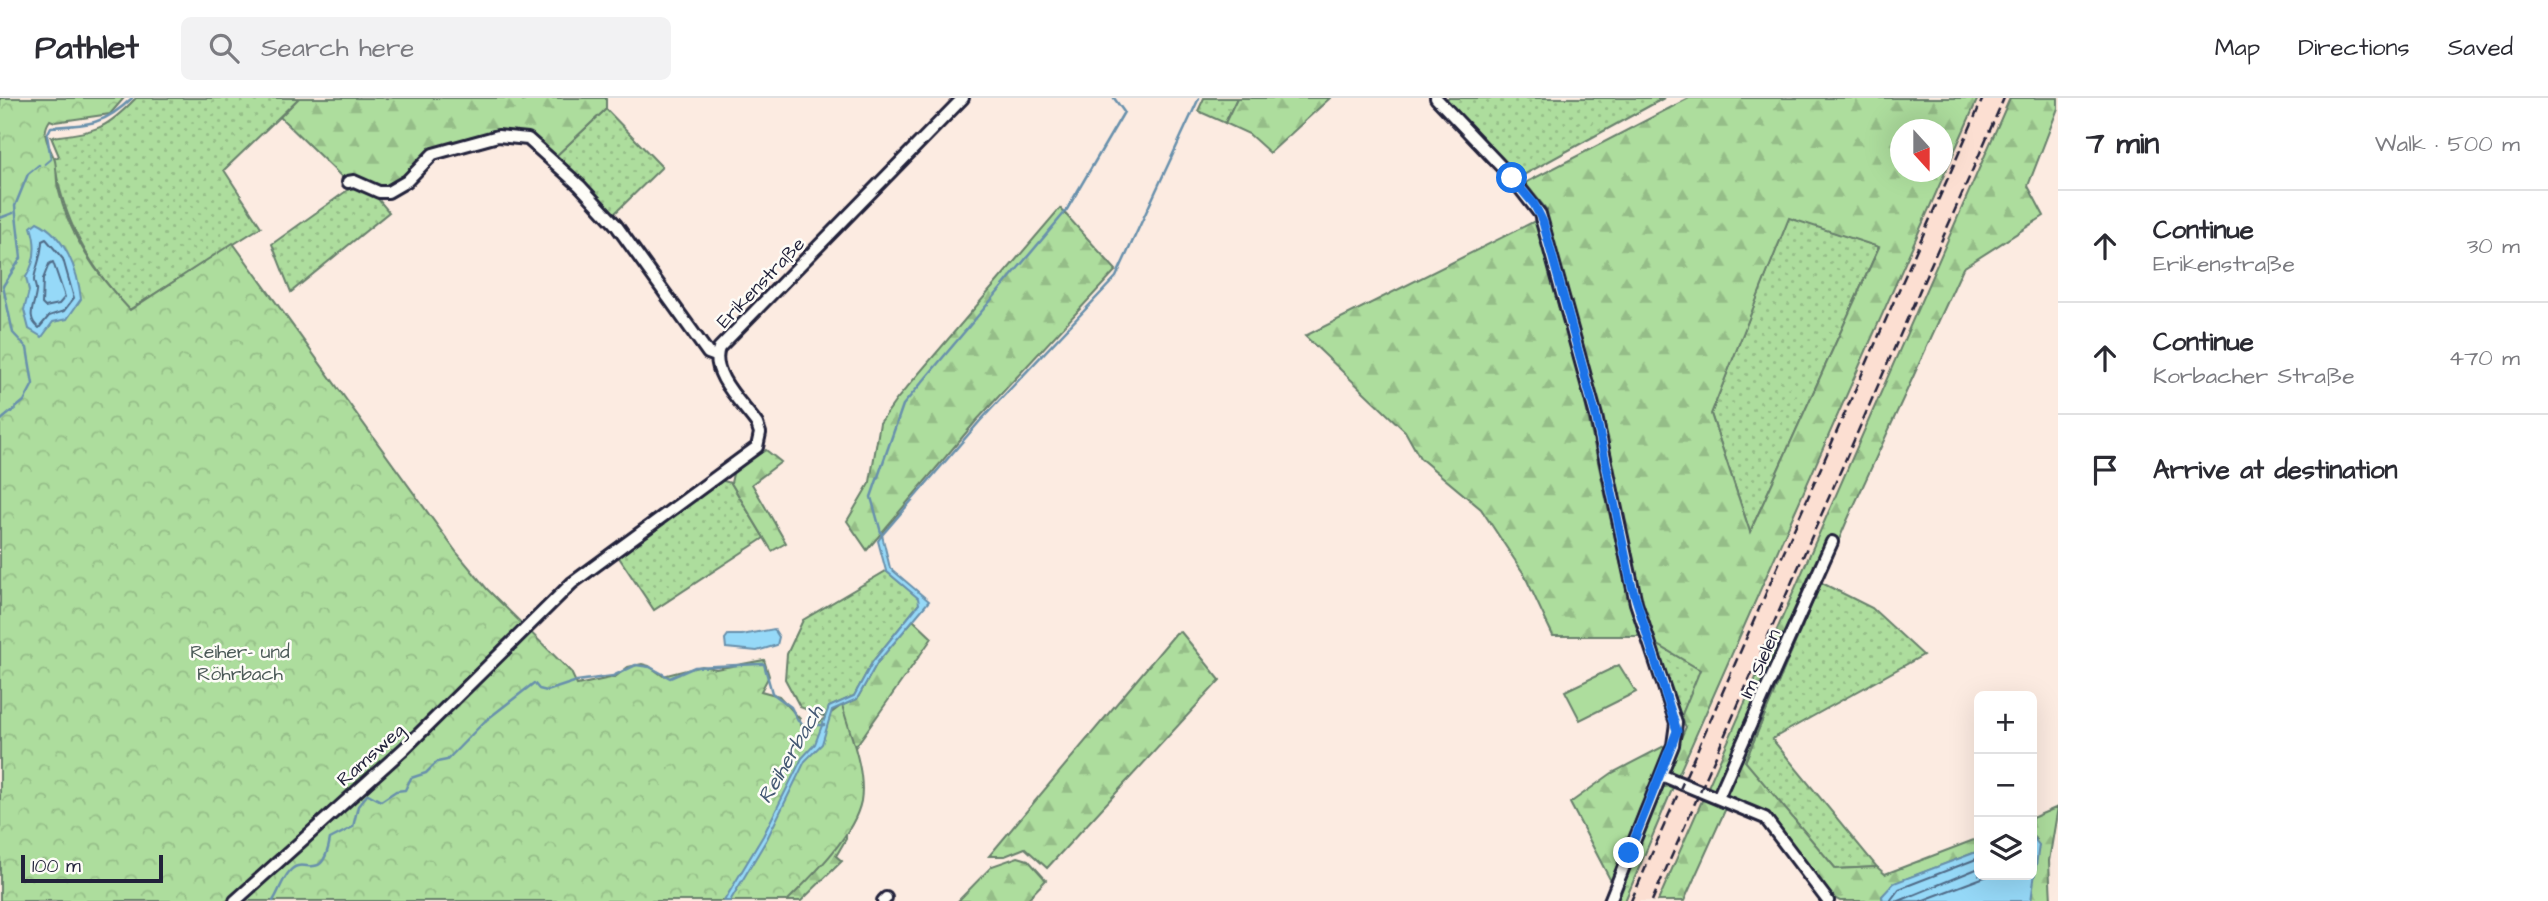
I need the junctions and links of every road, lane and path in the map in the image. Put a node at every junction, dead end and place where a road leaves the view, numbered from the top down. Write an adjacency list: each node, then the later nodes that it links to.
1 (963, 98): 4 (street, Erikenstraße)
2 (1436, 98): 7 (street)
3 (348, 182): 4 (street)
4 (716, 356): 6 (street, Erikenstraße)
5 (1832, 542): 8 (street, Im Sielen)
6 (525, 627): 9 (street, Ramsweg)
7 (1661, 775): 8 (street); 10 (street)
8 (1718, 798): 11 (street)
9 (235, 901)
10 (1609, 901)
11 (1828, 901)

